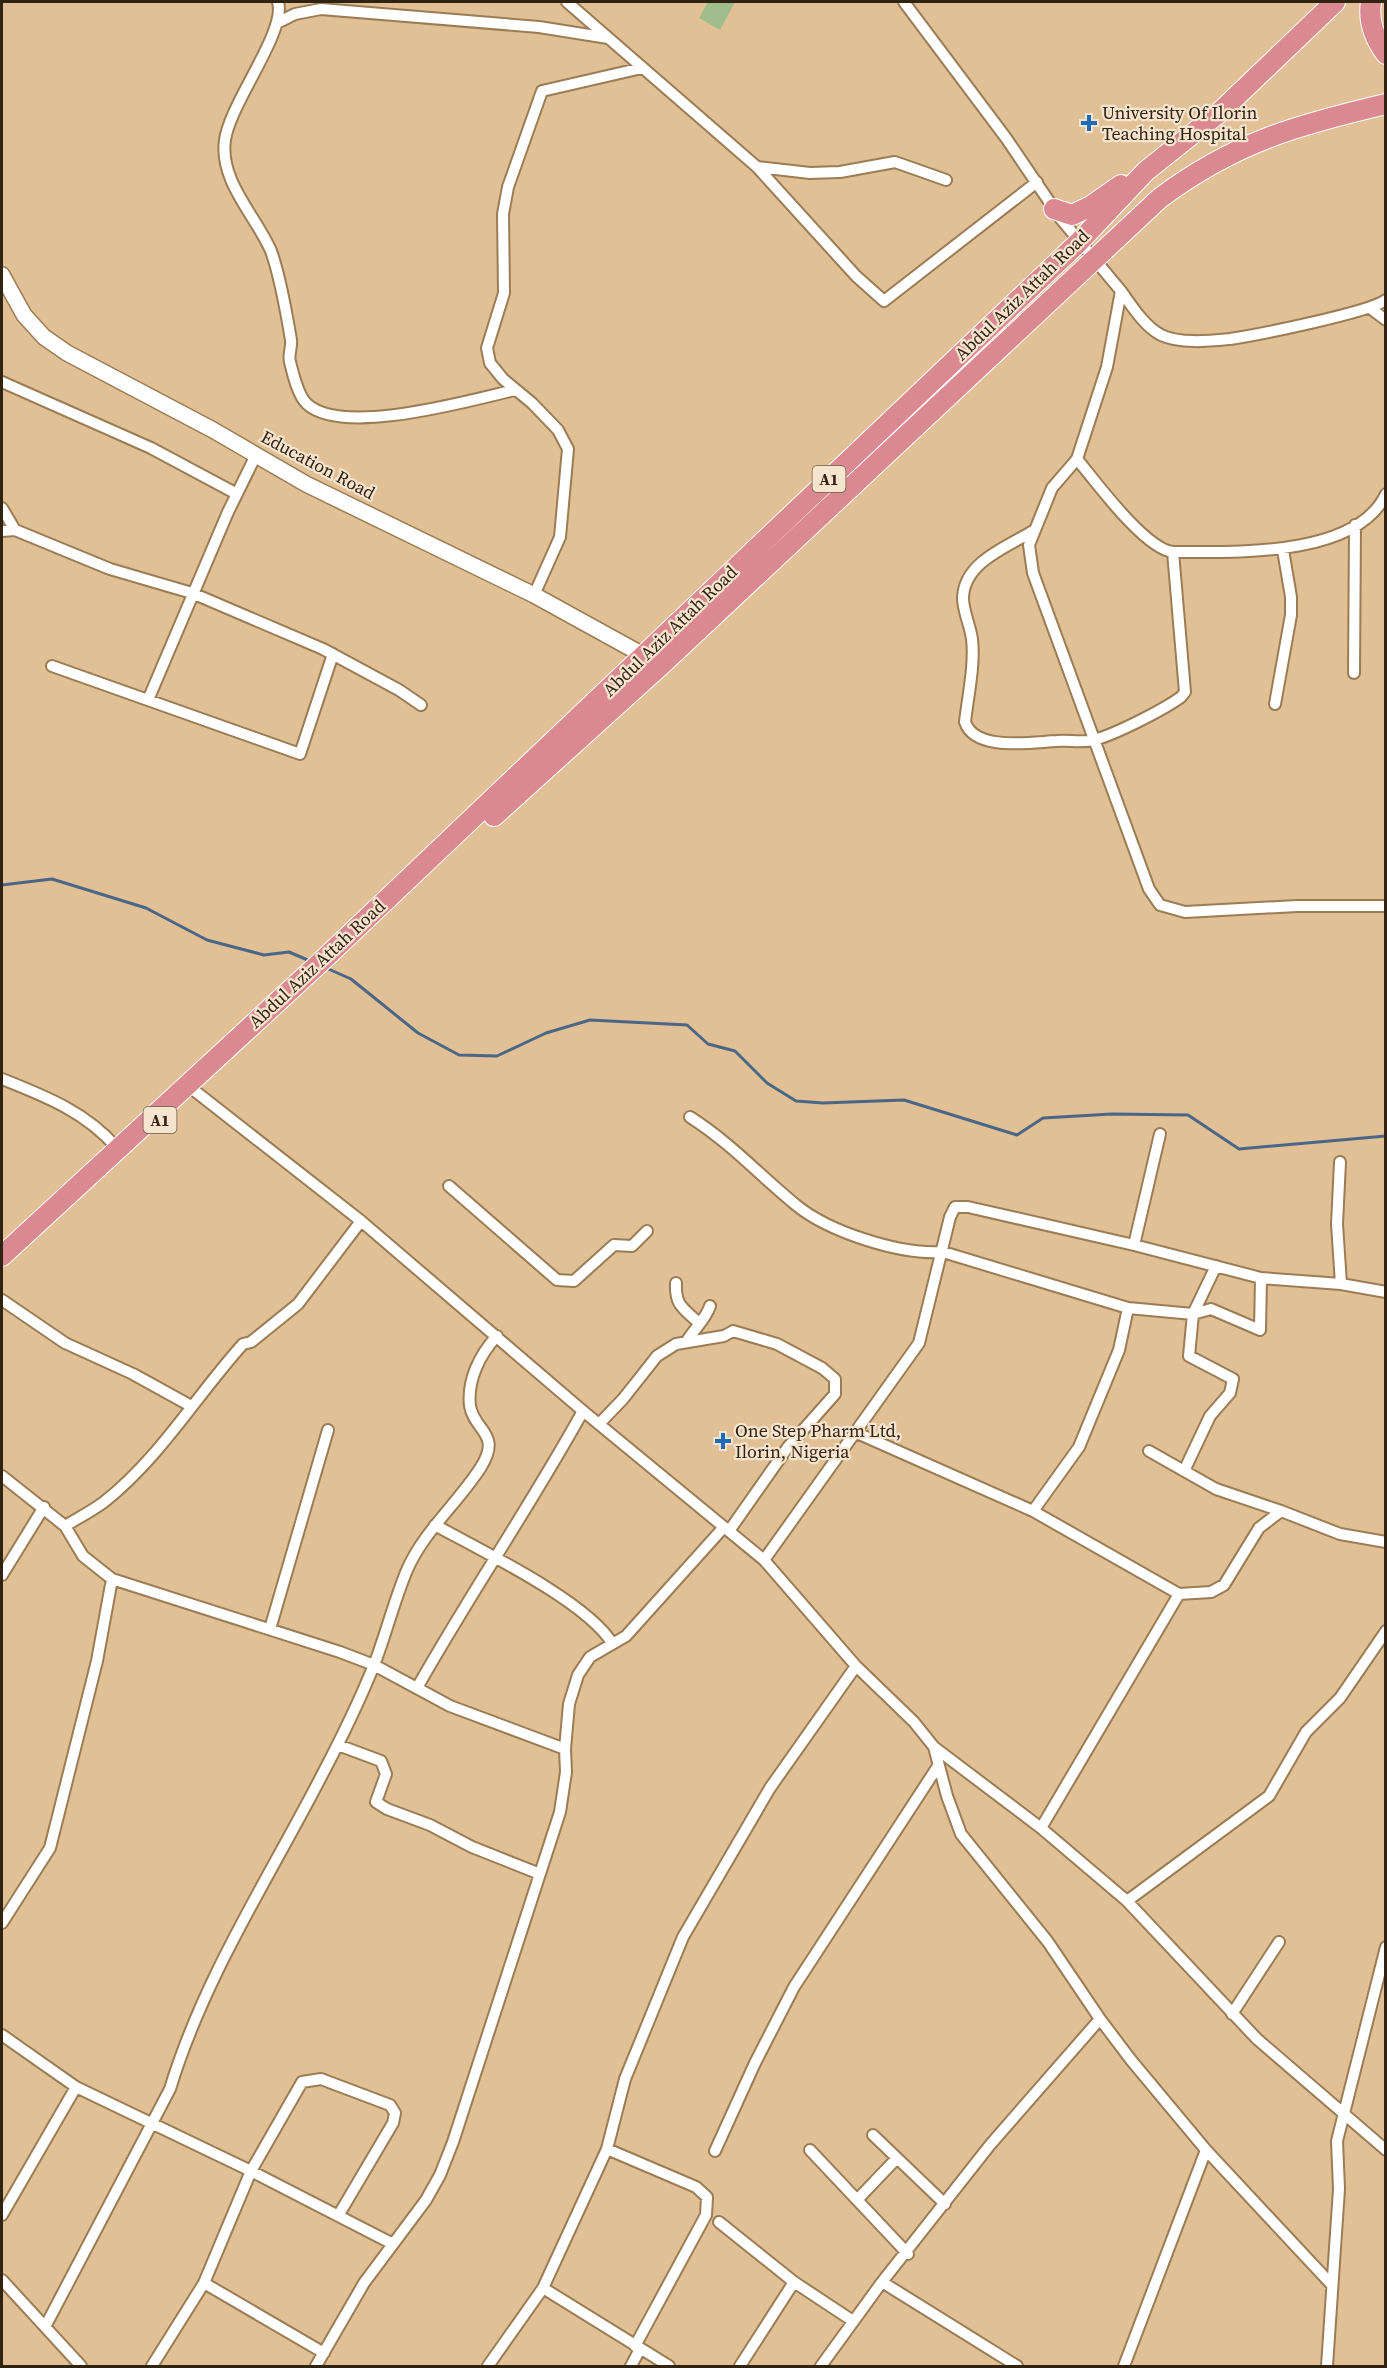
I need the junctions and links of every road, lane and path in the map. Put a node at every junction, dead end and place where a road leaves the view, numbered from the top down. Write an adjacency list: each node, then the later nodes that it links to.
1 (278, 2): 6 (street)
2 (567, 2): 7 (street)
3 (904, 2): 14 (street)
4 (1335, 2): 12 (highway, Abdul Aziz Attah Road / A1)
5 (1371, 2): 8 (highway)
6 (277, 23): 7 (street); 24 (street)
7 (608, 38): 9 (street)
8 (1386, 54)
9 (642, 68): 11 (street); 24 (street)
10 (1386, 104): 17 (highway, Abdul Aziz Attah Road / A1)
11 (757, 167): 13 (street); 14 (street)
12 (1146, 171): 15 (highway); 16 (highway, Abdul Aziz Attah Road / A1)
13 (946, 180)
14 (1037, 182): 15 (street)
15 (1054, 209): 16 (street)
16 (1079, 242): 17 (street); 40 (highway, Abdul Aziz Attah Road / A1)
17 (1095, 259): 19 (street); 40 (highway, Abdul Aziz Attah Road / A1)
18 (2, 275): 25 (street, Education Road)
19 (1121, 291): 21 (street); 26 (street)
20 (1386, 300): 21 (street)
21 (1370, 308): 22 (street)
22 (1386, 320)
23 (2, 382): 27 (street)
24 (515, 390): 38 (street)
25 (256, 455): 27 (street); 38 (street, Education Road)
26 (1077, 459): 34 (street); 36 (street)
27 (237, 494): 37 (street)
28 (1386, 494): 29 (street)
29 (1381, 506): 31 (street)
30 (2, 508): 32 (street)
31 (1355, 525): 35 (street); 42 (street)
32 (15, 530): 33 (street); 37 (street)
33 (2, 531)
34 (1033, 531): 46 (street); 46 (street)
35 (1283, 550): 36 (street); 44 (street)
36 (1173, 552): 46 (street)
37 (192, 593): 39 (street); 43 (street)
38 (534, 595): 40 (street, Education Road)
39 (333, 654): 43 (street); 45 (street)
40 (652, 660): 49 (highway, Abdul Aziz Attah Road / A1)
41 (52, 666): 43 (street)
42 (1354, 673)
43 (148, 700)
44 (1275, 704)
45 (421, 705)
46 (1092, 740): 47 (street)
47 (1386, 906)
48 (2, 1079): 52 (street)
49 (189, 1087): 52 (highway, Abdul Aziz Attah Road / A1); 55 (street); 59 (highway, Abdul Aziz Attah Road / A1)
50 (690, 1117): 58 (street)
51 (1160, 1134): 57 (street)
52 (117, 1148): 59 (highway, Abdul Aziz Attah Road / A1)
53 (1340, 1162): 63 (street)
54 (448, 1186): 56 (street)
55 (361, 1221): 70 (street); 72 (street)
56 (647, 1231)
57 (1134, 1245): 58 (street); 60 (street)
58 (943, 1252): 67 (street); 76 (street)
59 (2, 1258)
60 (1215, 1266): 61 (street); 68 (street)
61 (1261, 1278): 63 (street); 68 (street)
62 (676, 1283): 69 (street)
63 (1341, 1284): 64 (street)
64 (1386, 1292)
65 (2, 1300): 72 (street)
66 (710, 1306): 69 (street)
67 (1128, 1308): 68 (street); 81 (street)
68 (1192, 1314): 78 (street)
69 (699, 1323): 71 (street)
70 (497, 1336): 73 (street); 83 (street)
71 (687, 1341): 74 (street); 85 (street)
72 (191, 1406): 84 (street)
73 (583, 1411): 74 (street); 87 (street)
74 (599, 1424): 85 (street)
75 (328, 1431): 92 (street)
76 (857, 1433): 81 (street); 88 (street)
77 (1149, 1451): 78 (street)
78 (1184, 1471): 82 (street)
79 (2, 1476): 80 (street)
80 (44, 1508): 84 (street); 89 (street)
81 (1033, 1510): 91 (street)
82 (1281, 1511): 86 (street); 91 (street)
83 (435, 1525): 87 (street); 95 (street)
84 (65, 1526): 90 (street)
85 (726, 1529): 88 (street); 94 (street)
86 (1386, 1542)
87 (494, 1558): 94 (street); 97 (street)
88 (764, 1560): 96 (street)
89 (2, 1575)
90 (112, 1579): 92 (street); 105 (street)
91 (1179, 1594): 102 (street)
92 (270, 1629): 95 (street)
93 (1386, 1631): 104 (street)
94 (612, 1643): 100 (street)
95 (374, 1665): 97 (street); 98 (street)
96 (855, 1666): 99 (street); 115 (street)
97 (417, 1688): 100 (street)
98 (338, 1745): 103 (street); 113 (street)
99 (934, 1747): 101 (street); 102 (street)
100 (565, 1749): 103 (street)
101 (938, 1766): 109 (street); 119 (street)
102 (1041, 1828): 104 (street)
103 (540, 1874): 127 (street)
104 (1127, 1902): 108 (street)
105 (2, 1923)
106 (1279, 1942): 108 (street)
107 (1386, 1947): 112 (street)
108 (1232, 2014): 112 (street)
109 (1100, 2019): 117 (street); 123 (street)
110 (2, 2035): 111 (street)
111 (76, 2087): 113 (street); 124 (street)
112 (1342, 2113): 118 (street); 133 (street)
113 (152, 2124): 121 (street); 136 (street)
114 (873, 2135): 120 (street)
115 (607, 2149): 134 (street); 137 (street)
116 (810, 2150): 122 (street)
117 (1206, 2150): 133 (street); 149 (street)
118 (1386, 2150)
119 (715, 2151)
120 (897, 2158): 122 (street); 123 (street)
121 (251, 2171): 125 (street); 125 (street); 132 (street)
122 (857, 2200): 128 (street)
123 (945, 2204): 128 (street)
124 (2, 2215)
125 (338, 2216): 127 (street)
126 (719, 2222): 130 (street)
127 (393, 2244): 138 (street)
128 (908, 2253): 131 (street)
129 (2, 2280): 136 (street)
130 (794, 2282): 135 (street); 146 (street)
131 (882, 2282): 135 (street); 148 (street)
132 (204, 2283): 138 (street); 141 (street)
133 (1332, 2285): 139 (street)
134 (543, 2288): 137 (street); 143 (street)
135 (853, 2321): 147 (street)
136 (45, 2327): 140 (street)
137 (638, 2347): 144 (street); 145 (street)
138 (324, 2353): 142 (street)
139 (1330, 2364)
140 (81, 2367)
141 (152, 2367)
142 (316, 2367)
143 (488, 2367)
144 (631, 2367)
145 (669, 2367)
146 (740, 2367)
147 (821, 2367)
148 (1017, 2367)
149 (1124, 2367)

